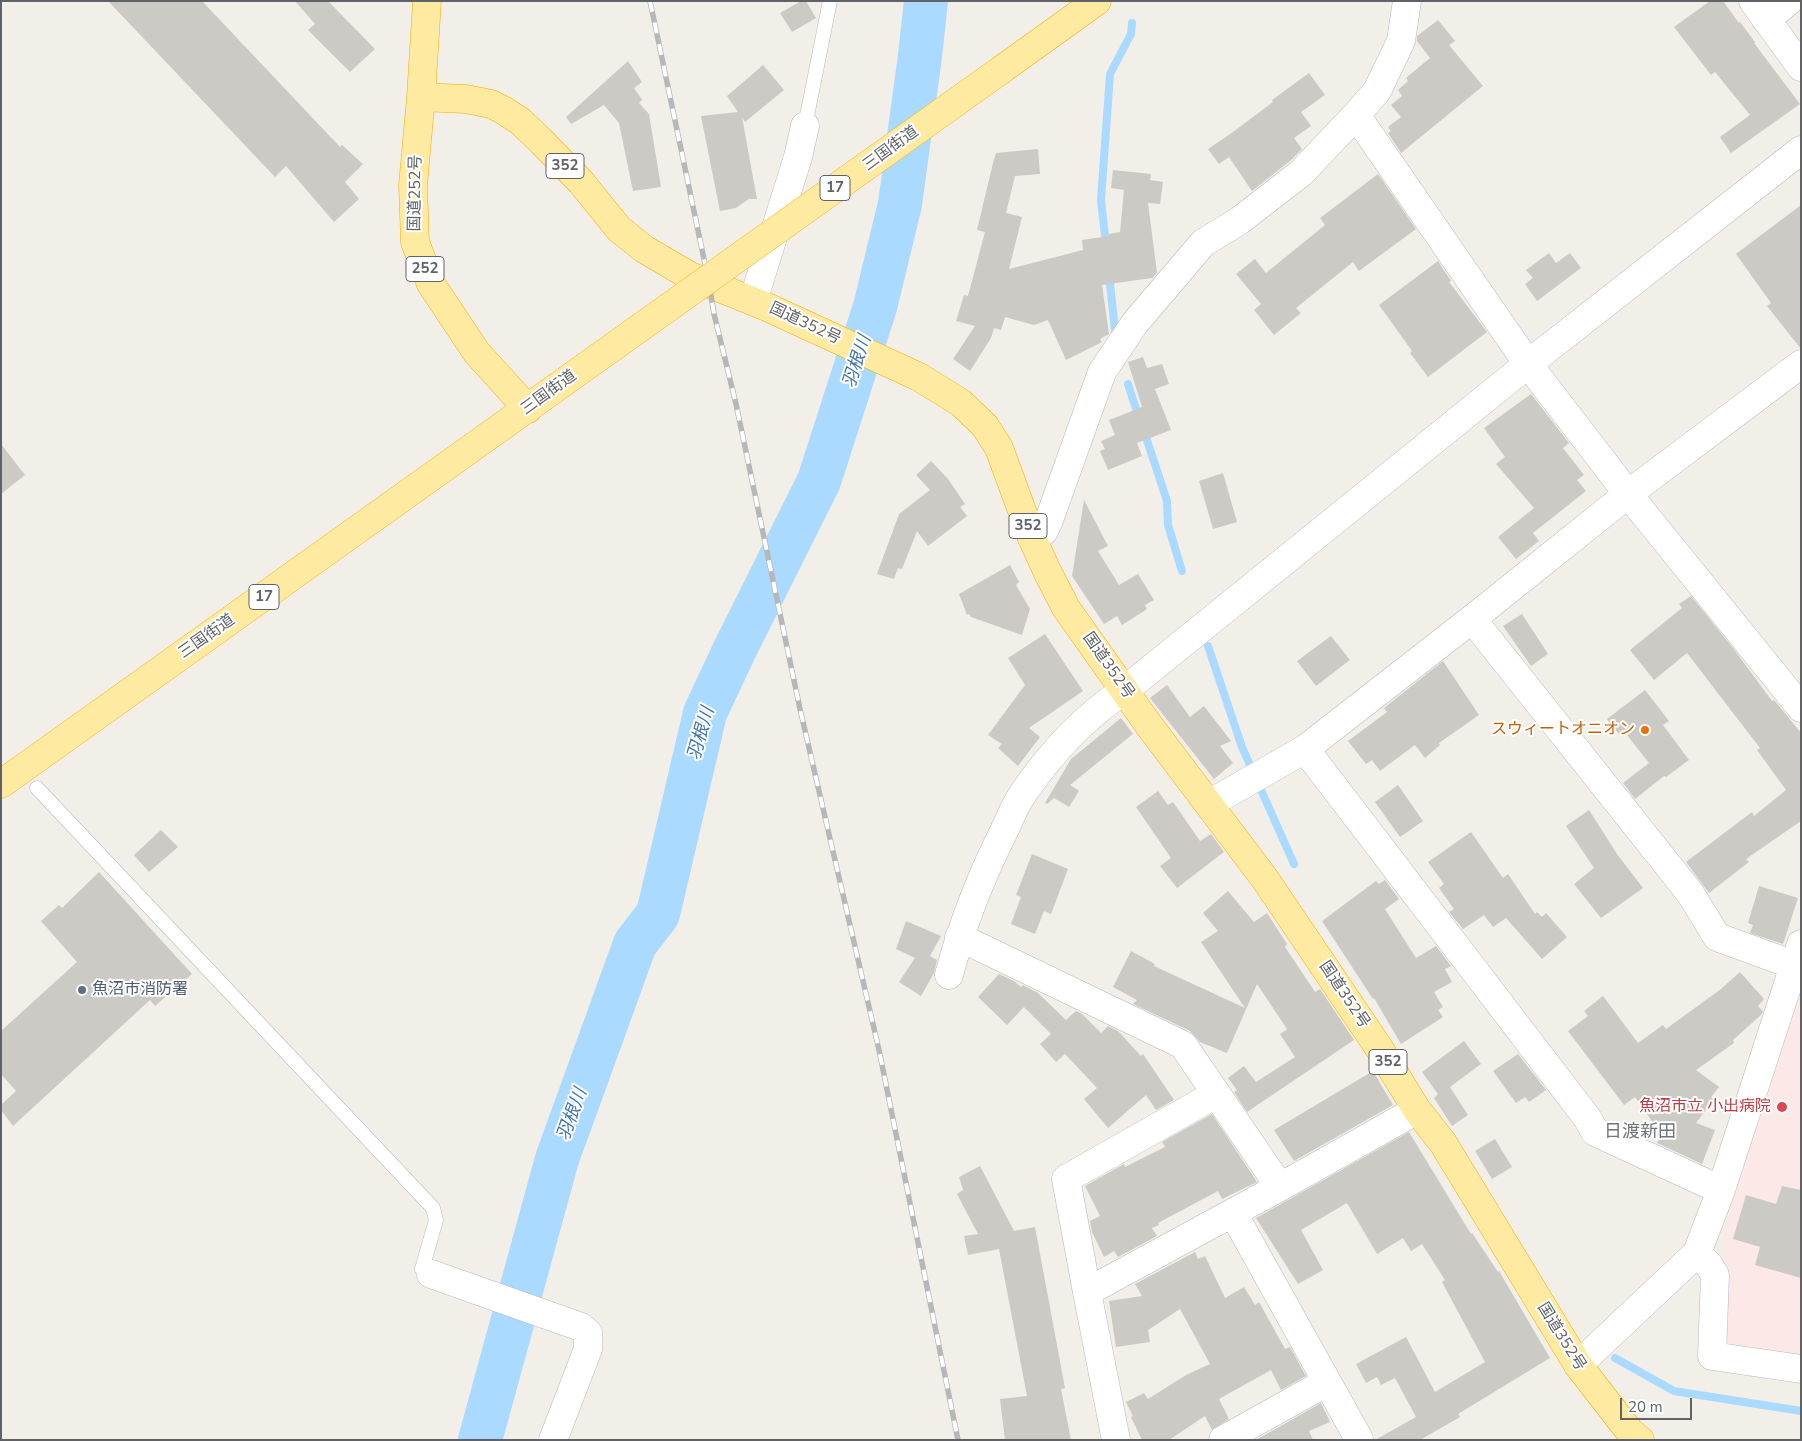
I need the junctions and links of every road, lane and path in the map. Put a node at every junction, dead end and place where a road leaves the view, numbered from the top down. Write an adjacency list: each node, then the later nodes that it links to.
1 (427, 1): 8 (highway, 国道252号 / 252)
2 (830, 1): 10 (lane)
3 (1097, 1): 15 (highway, 三国街道 / 17, bridge)
4 (1407, 1): 9 (street)
5 (1790, 1): 6 (street)
6 (1759, 10): 7 (street)
7 (1801, 67)
8 (421, 97): 12 (highway, 国道352号 / 352); 15 (highway, 国道252号 / 252)
9 (1356, 115): 13 (street); 17 (street)
10 (805, 126): 12 (street)
11 (1801, 150): 13 (street)
12 (760, 304): 17 (highway, 国道352号 / 352)
13 (1528, 364): 16 (street); 19 (street)
14 (1801, 364): 16 (street)
15 (528, 409): 22 (highway, 三国街道 / 17)
16 (1628, 494): 18 (street); 20 (street)
17 (1032, 538): 19 (highway, 国道352号 / 352)
18 (1472, 619): 21 (street); 26 (street)
19 (1125, 690): 24 (highway, 国道352号 / 352); 25 (street)
20 (1801, 708)
21 (1305, 749): 24 (street); 31 (street)
22 (1, 784)
23 (37, 788): 34 (lane)
24 (1209, 804): 29 (highway, 国道352号 / 352)
25 (959, 937): 27 (street); 28 (street)
26 (1798, 955): 31 (street)
27 (950, 975)
28 (1216, 1094): 30 (street); 35 (street)
29 (1417, 1110): 30 (street); 36 (highway, 国道352号 / 352)
30 (1280, 1187): 32 (street)
31 (1721, 1190): 33 (street)
32 (1233, 1213): 35 (street); 38 (street)
33 (1697, 1253): 36 (street); 37 (street)
34 (431, 1274): 40 (street)
35 (1087, 1292): 41 (street)
36 (1578, 1366): 43 (highway, 国道352号 / 352)
37 (1801, 1369)
38 (1327, 1382): 39 (street); 42 (street)
39 (1359, 1438)
40 (553, 1440)
41 (1116, 1440)
42 (1223, 1440)
43 (1640, 1440)

